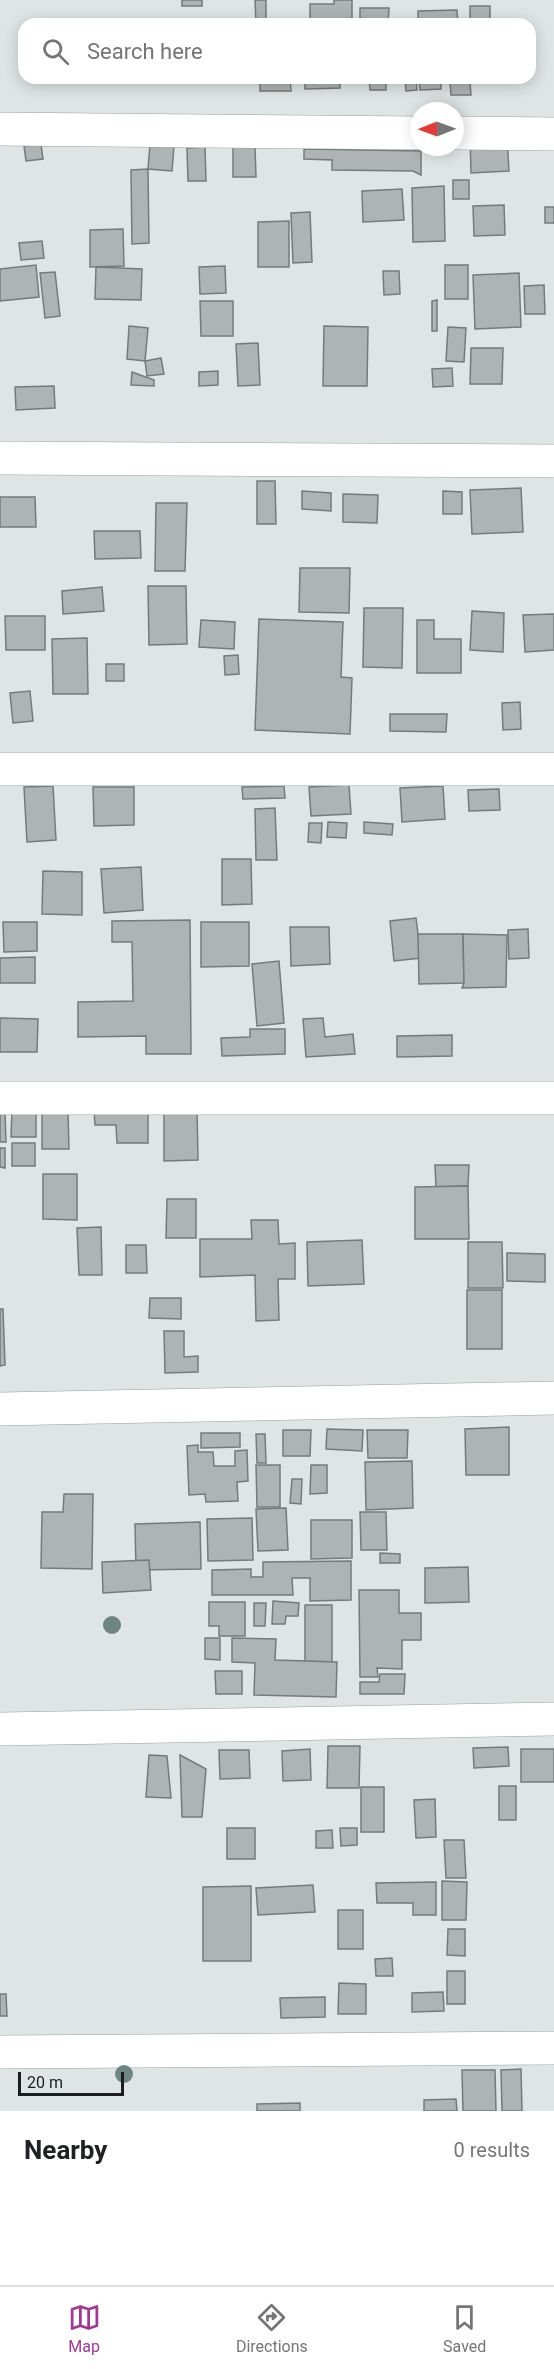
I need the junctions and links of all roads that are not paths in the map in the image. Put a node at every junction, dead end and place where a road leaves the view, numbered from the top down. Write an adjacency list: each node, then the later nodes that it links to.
1 (0, 129): 2 (street)
2 (410, 133)
3 (464, 133): 4 (street)
4 (554, 134)
5 (0, 458): 6 (street)
6 (554, 461)
7 (0, 769): 8 (street)
8 (554, 769)
9 (0, 1098): 10 (street)
10 (554, 1098)
11 (554, 1398): 12 (street)
12 (0, 1409)
13 (554, 1719): 14 (street)
14 (0, 1729)
15 (554, 2048): 16 (street)
16 (0, 2052)

